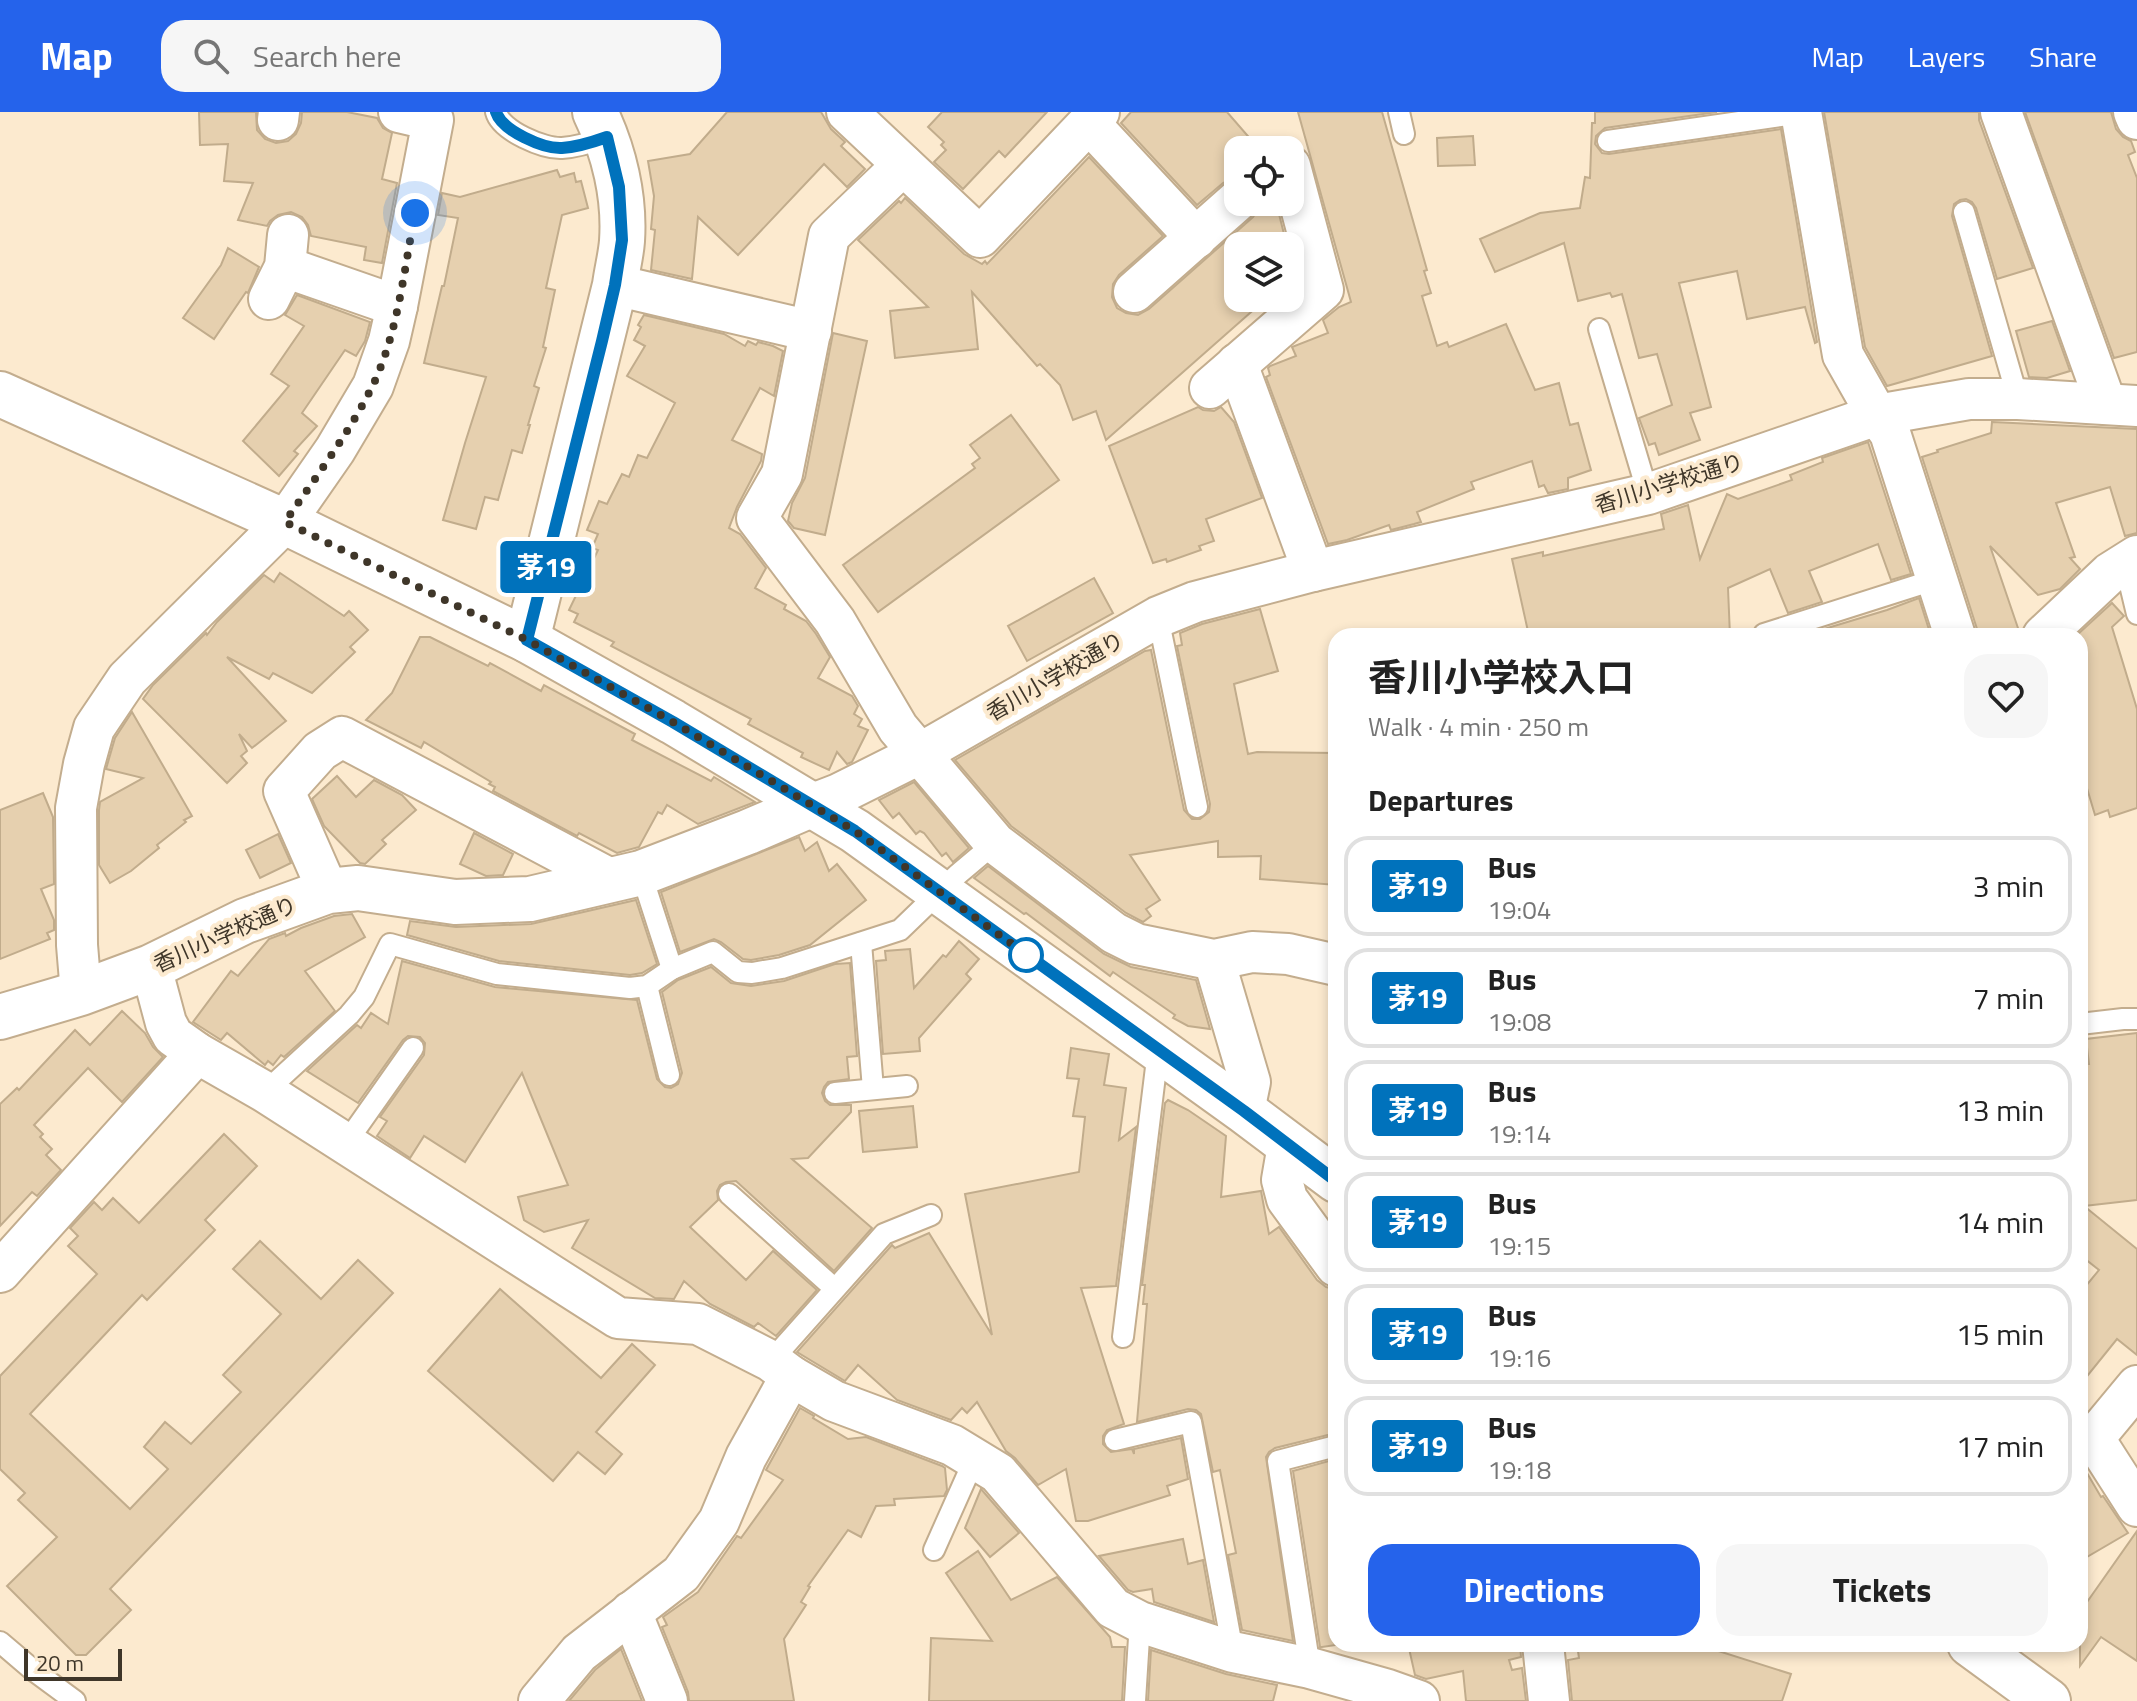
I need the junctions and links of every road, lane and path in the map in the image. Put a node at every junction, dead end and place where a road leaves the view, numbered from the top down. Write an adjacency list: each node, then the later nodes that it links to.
1 (399, 112): 21 (street)
2 (496, 112): 10 (lane)
3 (847, 112): 13 (street)
4 (1399, 112): 11 (lane)
5 (2001, 112): 26 (street)
6 (2134, 112): 8 (street)
7 (1801, 113): 12 (lane); 27 (street)
8 (2137, 119)
9 (1082, 120): 13 (street); 17 (street)
10 (601, 125): 19 (street)
11 (1404, 134)
12 (1608, 141)
13 (903, 165): 23 (street)
14 (1964, 212): 25 (lane)
15 (1224, 213): 17 (street)
16 (1303, 216): 31 (street)
17 (1196, 238): 20 (street)
18 (281, 267): 21 (street)
19 (615, 285): 23 (street); 38 (street)
20 (1134, 292)
21 (397, 306): 29 (street)
22 (1599, 329): 28 (lane)
23 (811, 331): 39 (street)
24 (0, 394): 29 (street)
25 (2018, 399): 26 (street, 香川小学校通り); 27 (street, 香川小学校通り)
26 (2122, 405)
27 (1877, 415): 28 (street, 香川小学校通り); 32 (street)
28 (1648, 494): 31 (street, 香川小学校通り)
29 (285, 522): 38 (street); 52 (street)
30 (2131, 560): 33 (lane); 37 (street)
31 (1313, 571): 34 (street, 香川小学校通り)
32 (1937, 579): 35 (lane); 36 (street)
33 (2137, 614)
34 (1158, 617): 39 (street, 香川小学校通り); 41 (lane)
35 (1783, 628)
36 (1952, 628)
37 (2052, 628)
38 (527, 640): 40 (street)
39 (919, 754): 40 (street, 香川小学校通り); 42 (street)
40 (813, 804): 43 (street, 香川小学校通り); 45 (street)
41 (1197, 807)
42 (995, 843): 45 (lane); 47 (street)
43 (626, 876): 44 (street, 香川小学校通り); 44 (street); 50 (lane)
44 (328, 891): 49 (street, 香川小学校通り)
45 (940, 891): 46 (lane); 57 (street)
46 (861, 943): 50 (lane); 61 (lane)
47 (1214, 960): 48 (street); 64 (street)
48 (1328, 963)
49 (151, 967): 52 (street, 香川小学校通り); 58 (street)
50 (672, 969): 51 (lane)
51 (647, 986): 59 (lane); 62 (lane)
52 (81, 993): 53 (street, 香川小学校通り)
53 (0, 1017)
54 (2137, 1019): 55 (lane)
55 (2088, 1023)
56 (413, 1048): 65 (lane)
57 (1158, 1051): 64 (street); 73 (lane)
58 (197, 1053): 62 (street); 71 (street)
59 (669, 1075)
60 (907, 1086): 61 (lane)
61 (873, 1089): 63 (lane)
62 (265, 1092): 65 (street)
63 (835, 1093)
64 (1244, 1111): 66 (street)
65 (346, 1143): 74 (street)
66 (1288, 1145): 67 (street); 70 (street)
67 (1328, 1174)
68 (729, 1194): 72 (lane)
69 (931, 1215): 72 (lane)
70 (1328, 1255)
71 (0, 1272)
72 (834, 1288): 74 (lane)
73 (1123, 1337)
74 (781, 1369): 79 (street); 82 (street)
75 (2137, 1386): 76 (street)
76 (2089, 1426): 80 (street)
77 (1115, 1440): 85 (lane)
78 (1328, 1448): 88 (lane)
79 (975, 1458): 81 (lane); 83 (street)
80 (2132, 1486)
81 (934, 1550)
82 (631, 1612): 90 (street); 91 (street)
83 (1140, 1622): 85 (street); 92 (lane)
84 (0, 1642): 89 (lane)
85 (1233, 1652): 88 (street)
86 (1544, 1652): 94 (street)
87 (1981, 1652): 95 (street)
88 (1310, 1668): 93 (street)
89 (75, 1701)
90 (539, 1701)
91 (667, 1701)
92 (1135, 1701)
93 (1419, 1701)
94 (1549, 1701)
95 (2048, 1701)

